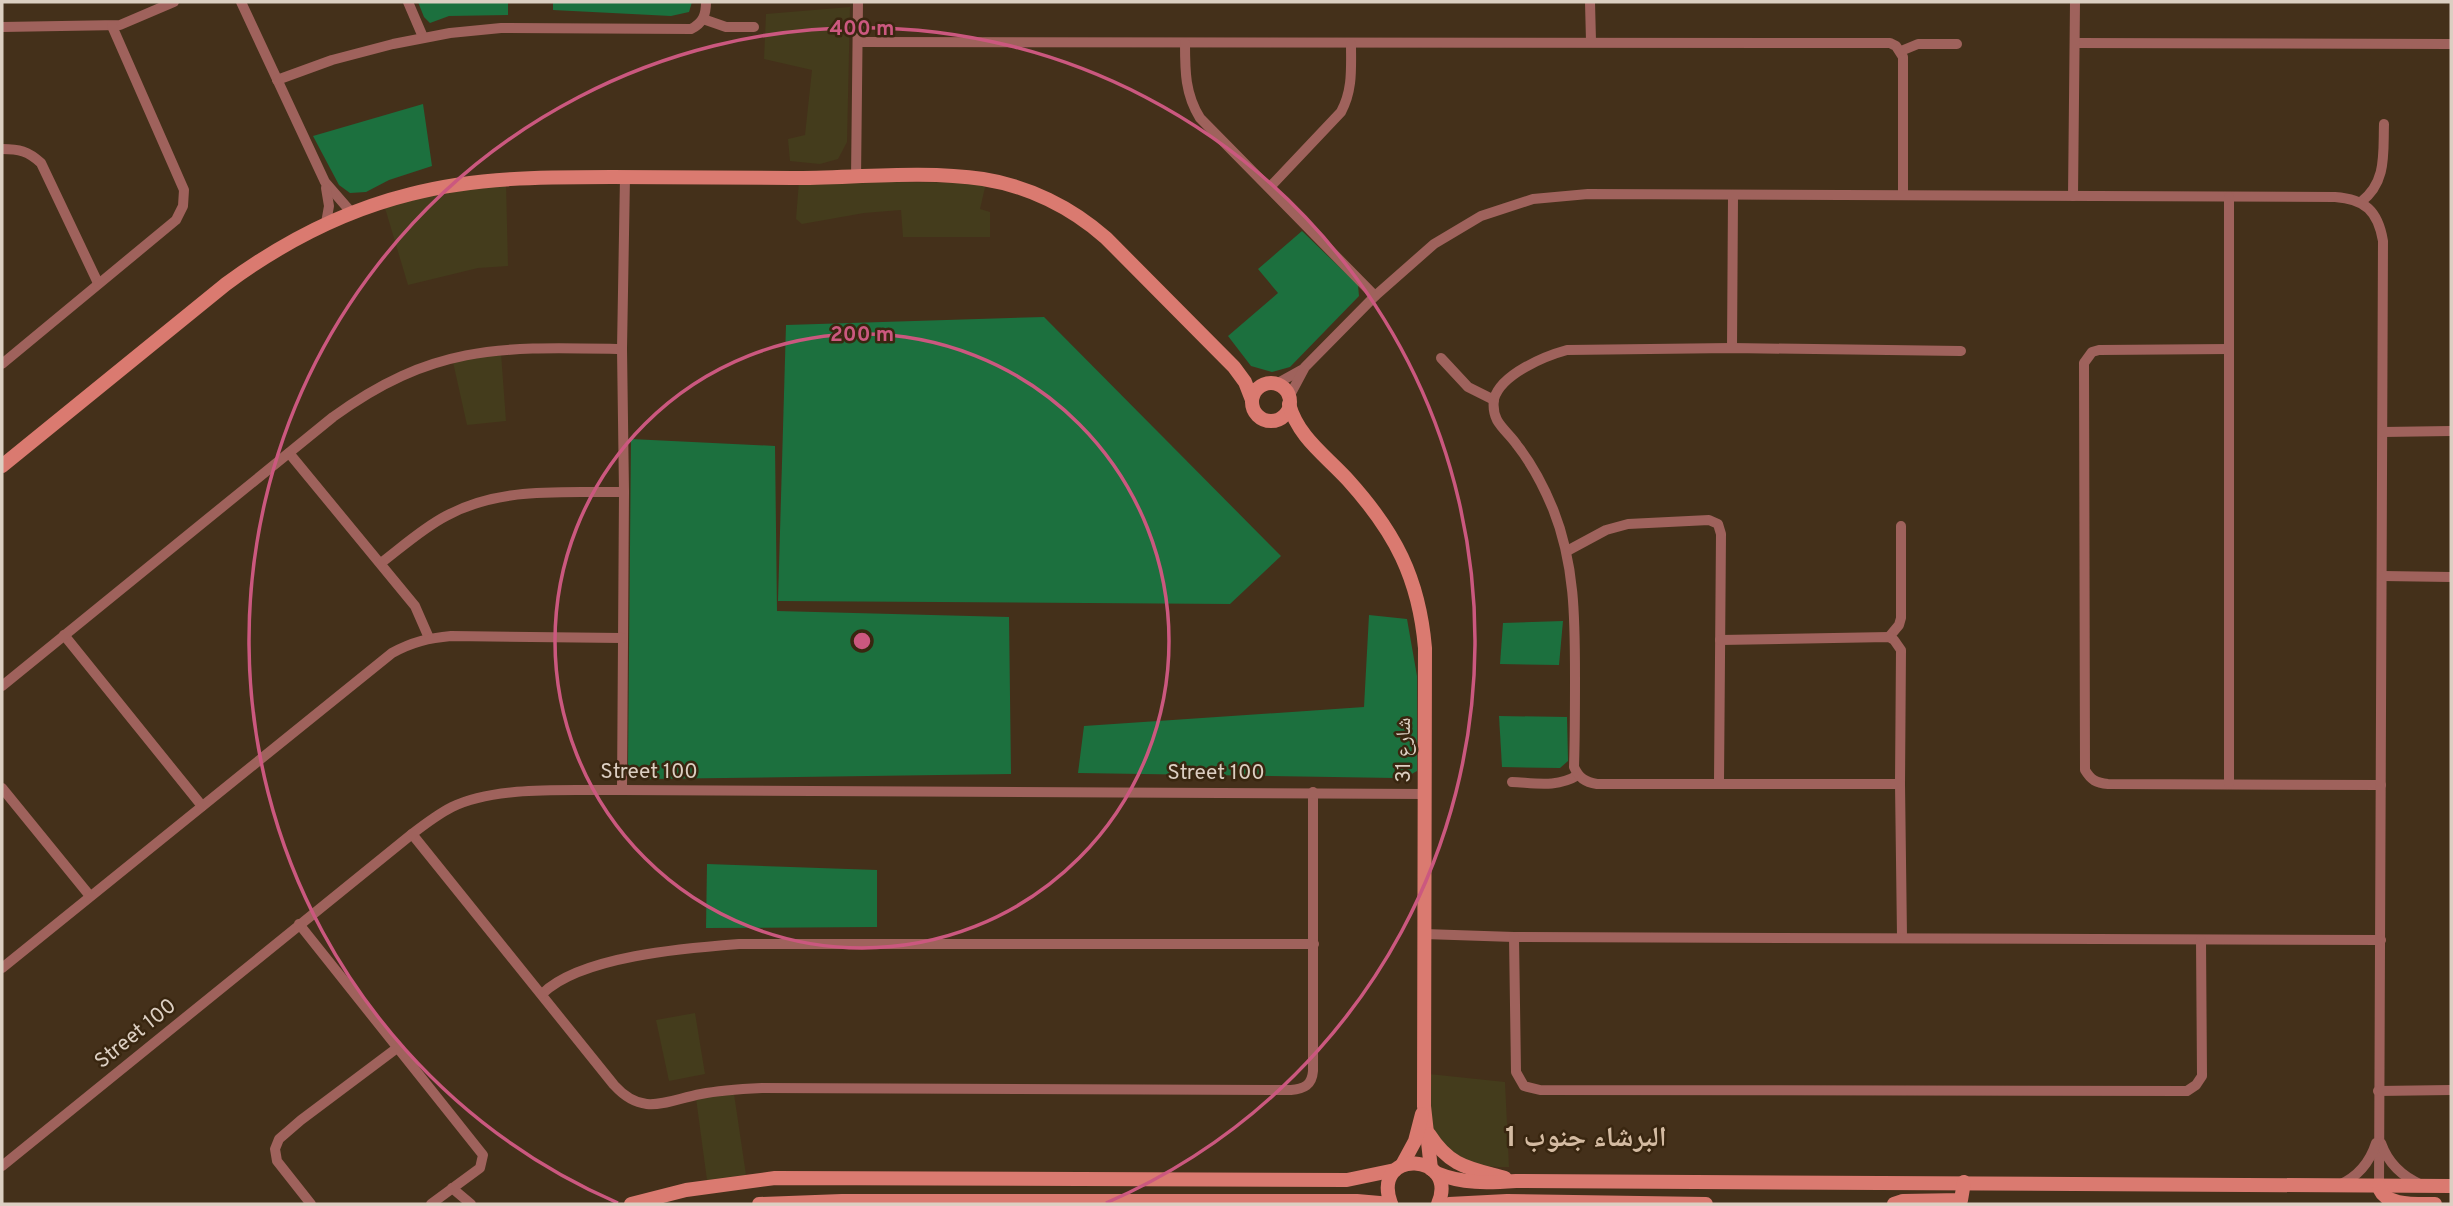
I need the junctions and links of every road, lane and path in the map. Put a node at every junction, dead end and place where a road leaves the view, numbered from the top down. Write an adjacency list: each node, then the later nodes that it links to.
1 (174, 2): 9 (street)
2 (241, 2): 21 (street)
3 (408, 2): 12 (street)
4 (705, 2): 8 (street)
5 (858, 2): 14 (street)
6 (1590, 2): 13 (street)
7 (2075, 2): 16 (street)
8 (704, 19): 11 (street); 12 (street)
9 (112, 26): 10 (street); 35 (street)
10 (2, 27)
11 (754, 27)
12 (423, 37): 21 (street)
13 (1591, 41): 17 (street); 20 (street)
14 (858, 42): 15 (street); 25 (street)
15 (1185, 43): 17 (street); 27 (street)
16 (2076, 43): 19 (street); 29 (street)
17 (1351, 44): 27 (street)
18 (1957, 44): 20 (street)
19 (2451, 44)
20 (1901, 51): 28 (street)
21 (277, 80): 26 (street)
22 (2384, 124): 32 (street)
23 (2, 149): 35 (street)
24 (625, 177): 25 (main road); 33 (main road); 38 (street)
25 (856, 178): 43 (main road)
26 (325, 182): 33 (street); 34 (street)
27 (1270, 187): 36 (street)
28 (1903, 194): 29 (street); 30 (street)
29 (2073, 196): 31 (street)
30 (1732, 197): 36 (street); 37 (street)
31 (2229, 197): 32 (street); 39 (street)
32 (2361, 202): 51 (street)
33 (351, 212): 34 (main road)
34 (326, 223): 54 (main road)
35 (98, 283): 42 (street)
36 (1376, 296): 44 (street)
37 (1732, 348): 40 (street); 47 (street)
38 (622, 349): 53 (street); 55 (street)
39 (2229, 349): 71 (street); 71 (street)
40 (1961, 351)
41 (1441, 359): 47 (street)
42 (2, 364)
43 (1234, 367): 45 (main road); 46 (main road)
44 (1306, 367): 45 (street); 48 (street)
45 (1273, 384): 46 (main road); 48 (main road)
46 (1252, 400): 49 (main road)
47 (1494, 400): 57 (street)
48 (1289, 401): 49 (main road); 52 (main road, شارع 31)
49 (1272, 421): 52 (main road, شارع 31)
50 (2451, 431): 51 (street)
51 (2383, 432): 59 (street)
52 (1303, 435): 76 (main road, شارع 31)
53 (289, 453): 58 (street); 61 (street)
54 (2, 466)
55 (624, 492): 58 (street); 64 (street)
56 (1900, 526): 62 (street)
57 (1567, 551): 65 (street); 67 (street)
58 (381, 563): 63 (street)
59 (2384, 576): 60 (street); 72 (street)
60 (2451, 577)
61 (64, 635): 66 (street); 77 (street)
62 (1889, 637): 65 (street); 70 (street)
63 (429, 638): 64 (street); 77 (street)
64 (622, 638): 74 (street)
65 (1720, 640): 69 (street)
66 (2, 686)
67 (1578, 775): 68 (street); 69 (street)
68 (1512, 782)
69 (1719, 782): 70 (street)
70 (1900, 784): 83 (street)
71 (2229, 784): 72 (street)
72 (2381, 785): 85 (street)
73 (2, 788): 79 (street)
74 (622, 790): 75 (street, Street 100); 78 (street, Street 100)
75 (1314, 792): 76 (street, Street 100); 86 (street)
76 (1424, 794): 81 (main road, شارع 31)
77 (202, 806): 79 (street)
78 (412, 834): 80 (street, Street 100); 88 (street)
79 (90, 896): 87 (street)
80 (299, 924): 89 (street); 95 (street, Street 100)
81 (1424, 934): 82 (street); 92 (main road, شارع 31)
82 (1514, 937): 83 (street); 84 (street)
83 (1902, 937): 84 (street)
84 (2201, 940): 85 (street)
85 (2381, 940): 91 (street)
86 (1314, 944): 88 (street); 88 (street)
87 (2, 968)
88 (542, 994)
89 (397, 1048): 104 (street); 107 (street)
90 (2451, 1090): 91 (street)
91 (2378, 1091): 94 (street)
92 (1424, 1106): 93 (main road, شارع 31); 96 (main road, شارع 31)
93 (1427, 1131): 97 (main road, شارع 31); 98 (main road)
94 (2378, 1134): 100 (street); 102 (street); 103 (street)
95 (2, 1166)
96 (1399, 1168): 97 (main road); 110 (main road); 112 (main road, شارع 31)
97 (1433, 1171): 98 (main road); 113 (main road, شارع 31)
98 (1516, 1181): 99 (main road)
99 (1965, 1182): 102 (main road); 116 (main road)
100 (2379, 1186): 102 (main road); 103 (main road); 117 (main road)
101 (2451, 1186): 103 (main road)
102 (2334, 1187)
103 (2425, 1187)
104 (452, 1188): 108 (street); 109 (street)
105 (1172, 1203): 111 (main road); 112 (main road)
106 (1505, 1203): 114 (main road); 115 (main road)
107 (311, 1204)
108 (430, 1204)
109 (471, 1204)
110 (631, 1204)
111 (760, 1204)
112 (1391, 1204)
113 (1438, 1204)
114 (1449, 1204)
115 (1706, 1204)
116 (1894, 1204)
117 (2435, 1204)

